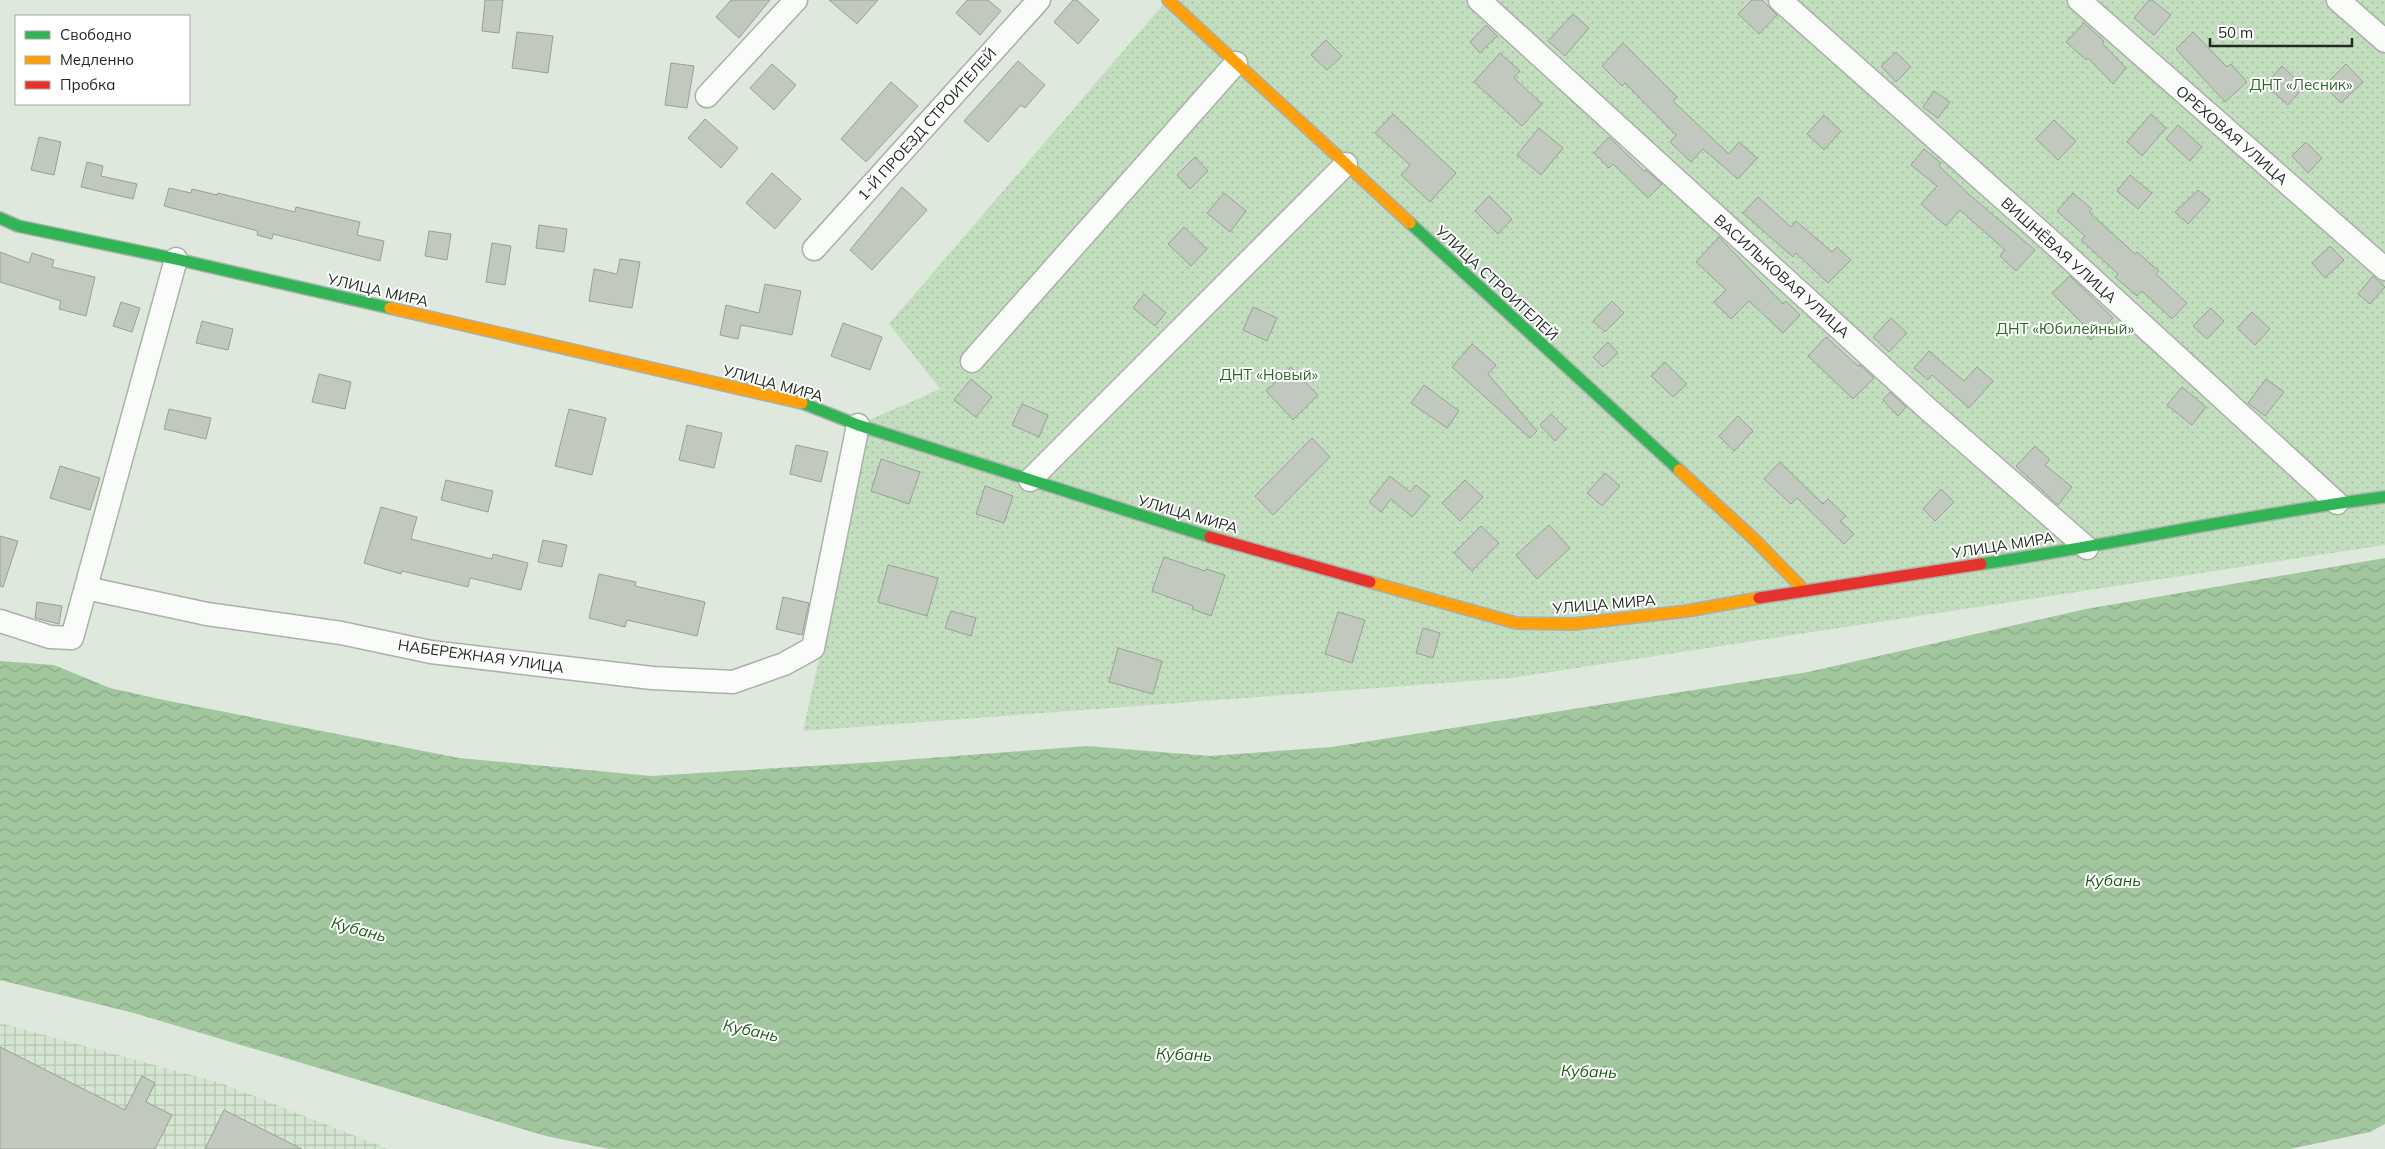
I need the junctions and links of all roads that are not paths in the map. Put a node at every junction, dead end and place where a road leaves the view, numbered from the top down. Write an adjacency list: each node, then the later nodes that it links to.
1 (796, 0): 10 (street)
2 (1040, 0): 13 (street, 1-Й ПРОЕЗД СТРОИТЕЛЕЙ)
3 (1168, 0): 9 (street, УЛИЦА СТРОИТЕЛЕЙ)
4 (1479, 0): 21 (street, ВАСИЛЬКОВАЯ УЛИЦА)
5 (1780, 0): 20 (street, ВИШНЁВАЯ УЛИЦА)
6 (2079, 0): 15 (street, ОРЕХОВАЯ УЛИЦА)
7 (2338, 0): 8 (street)
8 (2385, 41)
9 (1236, 63): 11 (street, УЛИЦА СТРОИТЕЛЕЙ); 16 (street)
10 (707, 96)
11 (1346, 164): 18 (street); 23 (street, УЛИЦА СТРОИТЕЛЕЙ)
12 (0, 218): 14 (street, УЛИЦА МИРА)
13 (814, 249)
14 (176, 259): 17 (street, УЛИЦА МИРА); 22 (street)
15 (2385, 269)
16 (972, 362)
17 (858, 424): 18 (street, УЛИЦА МИРА); 22 (street, НАБЕРЕЖНАЯ УЛИЦА)
18 (1030, 480): 23 (street, УЛИЦА МИРА)
19 (2385, 497): 20 (street, УЛИЦА МИРА)
20 (2337, 503): 21 (street, УЛИЦА МИРА)
21 (2087, 548): 23 (street, УЛИЦА МИРА)
22 (86, 588): 24 (street)
23 (1804, 590)
24 (0, 622)

